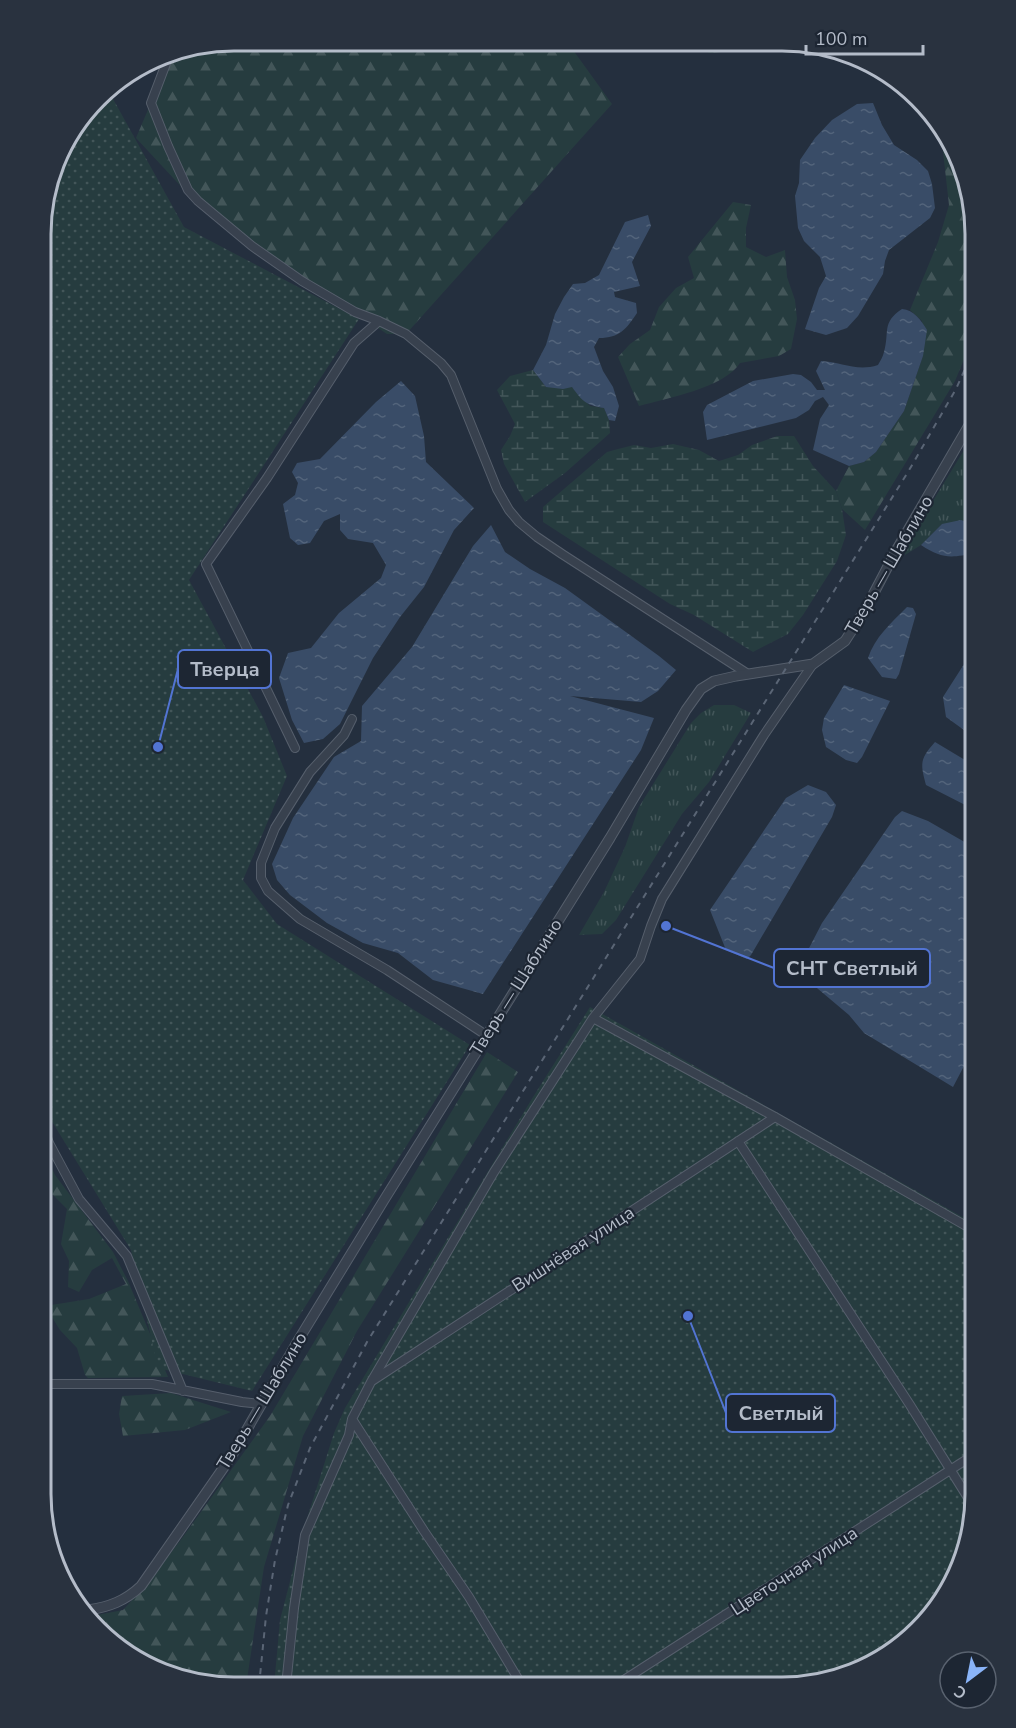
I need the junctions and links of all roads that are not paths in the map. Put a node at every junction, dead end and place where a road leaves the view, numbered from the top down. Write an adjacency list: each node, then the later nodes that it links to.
1 (166, 64): 2 (street)
2 (379, 321): 5 (street); 7 (street)
3 (965, 432): 4 (street, Тверь — Шаблино)
4 (813, 664): 5 (street, Тверь — Шаблино); 8 (street)
5 (747, 674): 9 (street, Тверь — Шаблино)
6 (352, 719): 9 (street)
7 (295, 748)
8 (593, 1018): 10 (street); 14 (street)
9 (486, 1035): 17 (street, Тверь — Шаблино)
10 (775, 1117): 11 (street, Вишнёвая улица); 13 (street)
11 (738, 1141): 14 (street, Вишнёвая улица); 20 (street)
12 (51, 1147): 16 (street)
13 (965, 1225)
14 (371, 1382): 18 (street)
15 (51, 1384): 16 (street)
16 (183, 1391): 17 (street)
17 (262, 1404): 22 (street, Тверь — Шаблино)
18 (352, 1419): 23 (street); 24 (street)
19 (965, 1461): 20 (street, Цветочная улица)
20 (951, 1470): 21 (street); 25 (street, Цветочная улица)
21 (965, 1493)
22 (93, 1609)
23 (286, 1677)
24 (517, 1677)
25 (629, 1677)

